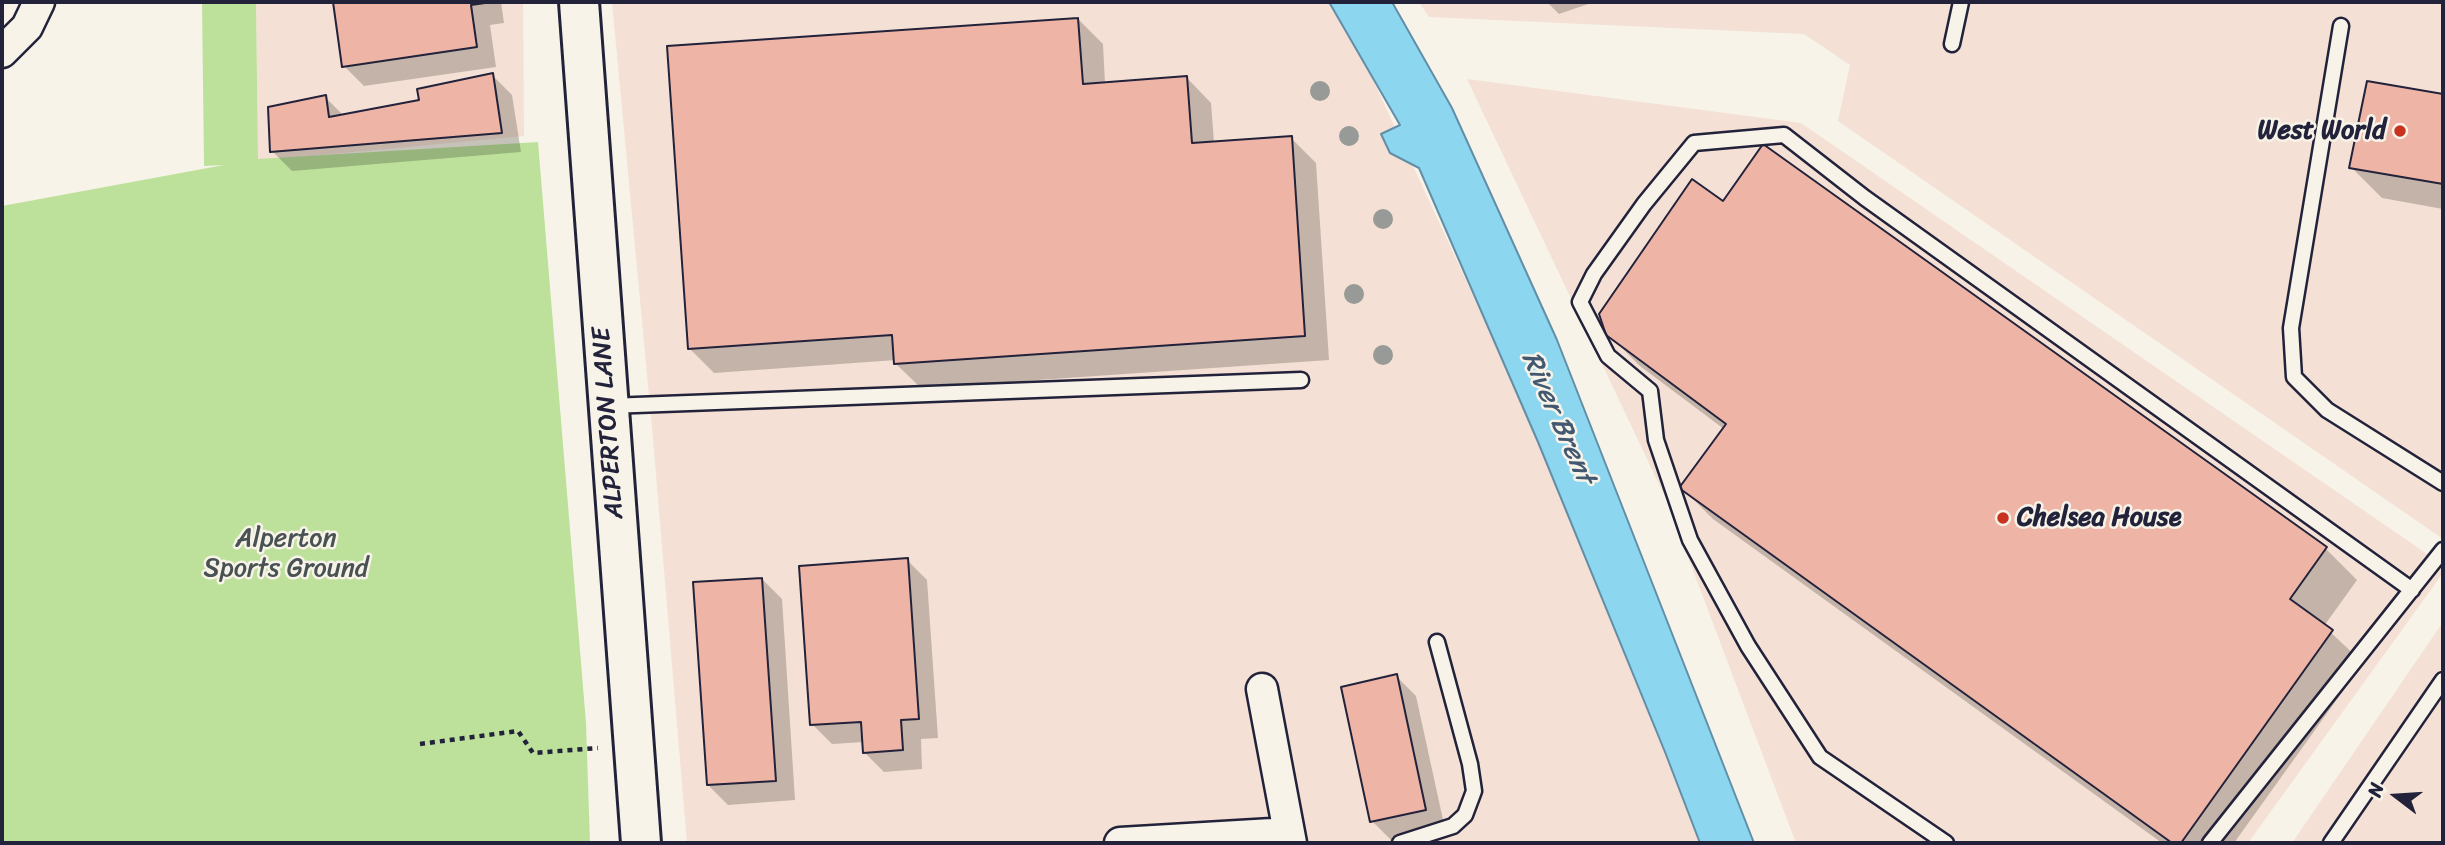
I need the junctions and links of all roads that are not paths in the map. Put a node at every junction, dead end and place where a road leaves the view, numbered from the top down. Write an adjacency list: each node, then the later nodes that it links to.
1 (39, 2): 6 (street)
2 (579, 2): 8 (main road, ALPERTON LANE)
3 (1961, 2): 5 (lane)
4 (2341, 26): 9 (lane)
5 (1952, 44)
6 (2, 52)
7 (1301, 380): 8 (lane)
8 (607, 406): 16 (main road, ALPERTON LANE)
9 (2443, 483)
10 (2443, 550): 11 (lane)
11 (2412, 590): 19 (lane); 20 (lane)
12 (1437, 642): 18 (lane)
13 (2443, 680): 21 (lane)
14 (1262, 689): 15 (street)
15 (1290, 838): 17 (street)
16 (641, 843)
17 (1120, 843)
18 (1400, 843)
19 (1946, 843)
20 (2210, 843)
21 (2331, 843)

